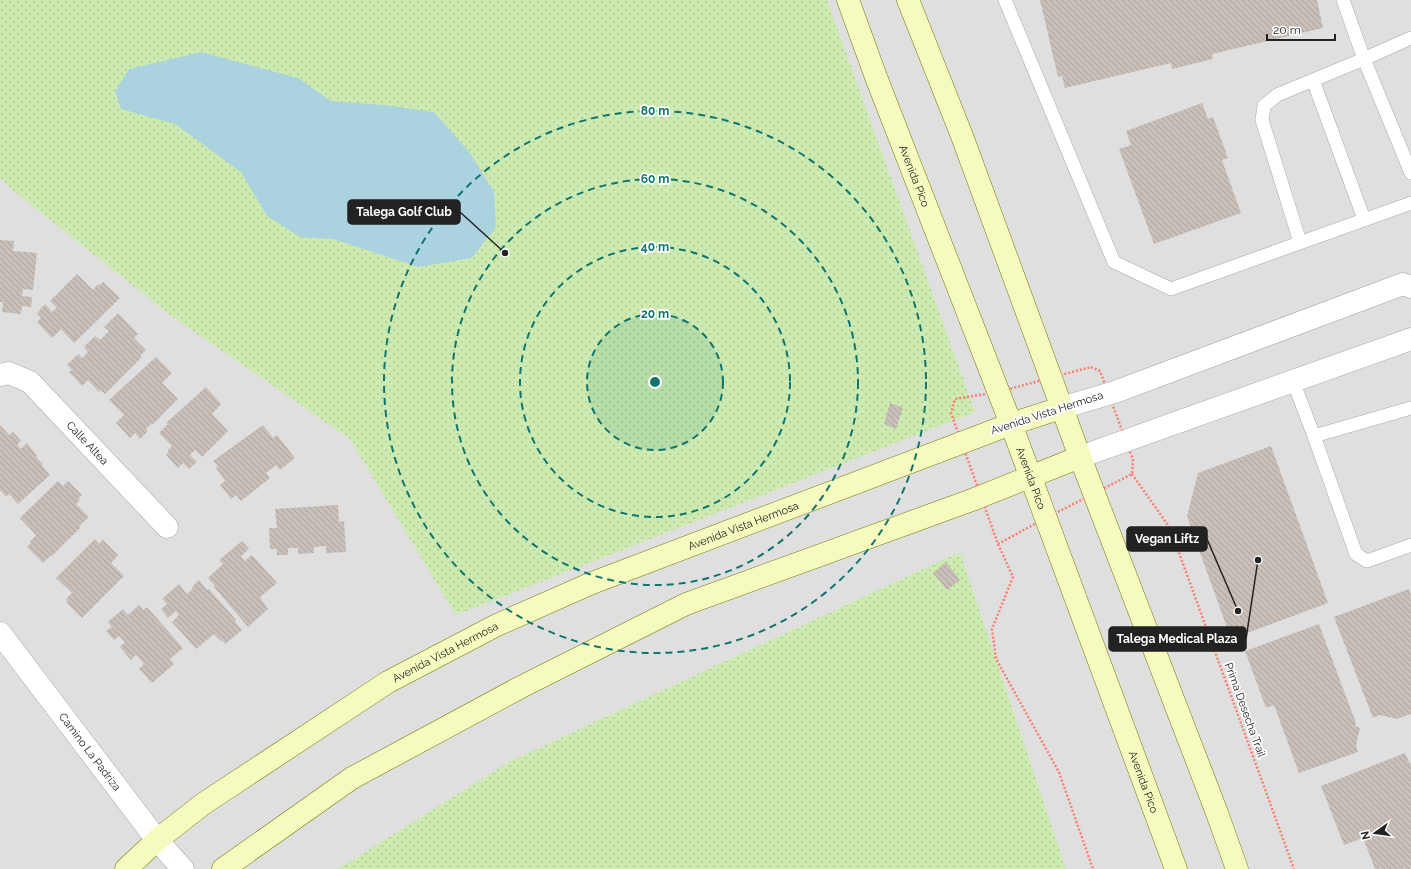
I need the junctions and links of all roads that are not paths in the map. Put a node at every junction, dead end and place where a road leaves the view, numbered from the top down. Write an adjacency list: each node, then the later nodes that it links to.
1 (848, 0): 18 (main road, Avenida Pico)
2 (908, 0): 16 (main road)
3 (1005, 0): 11 (lane)
4 (1343, 0): 6 (lane)
5 (1411, 38): 6 (lane)
6 (1364, 59): 7 (lane); 8 (lane)
7 (1313, 80): 10 (lane); 11 (lane)
8 (1411, 173)
9 (1411, 203): 10 (lane)
10 (1364, 219): 11 (lane)
11 (1300, 242)
12 (1411, 287): 16 (street, Avenida Vista Hermosa)
13 (1411, 339): 15 (street)
14 (0, 374): 22 (street, Calle Altea)
15 (1293, 381): 19 (lane); 20 (street)
16 (1061, 408): 18 (main road, Avenida Vista Hermosa); 20 (main road)
17 (1411, 408): 19 (lane)
18 (1011, 424): 21 (main road, Avenida Pico); 25 (main road, Avenida Vista Hermosa)
19 (1314, 436): 23 (lane)
20 (1080, 457): 21 (main road); 30 (main road)
21 (1030, 477): 28 (main road); 29 (main road, Avenida Pico)
22 (167, 527)
23 (1411, 544)
24 (0, 633): 25 (street, Camino La Padriza)
25 (157, 840): 26 (main road, Avenida Vista Hermosa); 27 (street, Camino La Padriza)
26 (126, 869)
27 (183, 869)
28 (223, 869)
29 (1176, 869)
30 (1237, 869)

